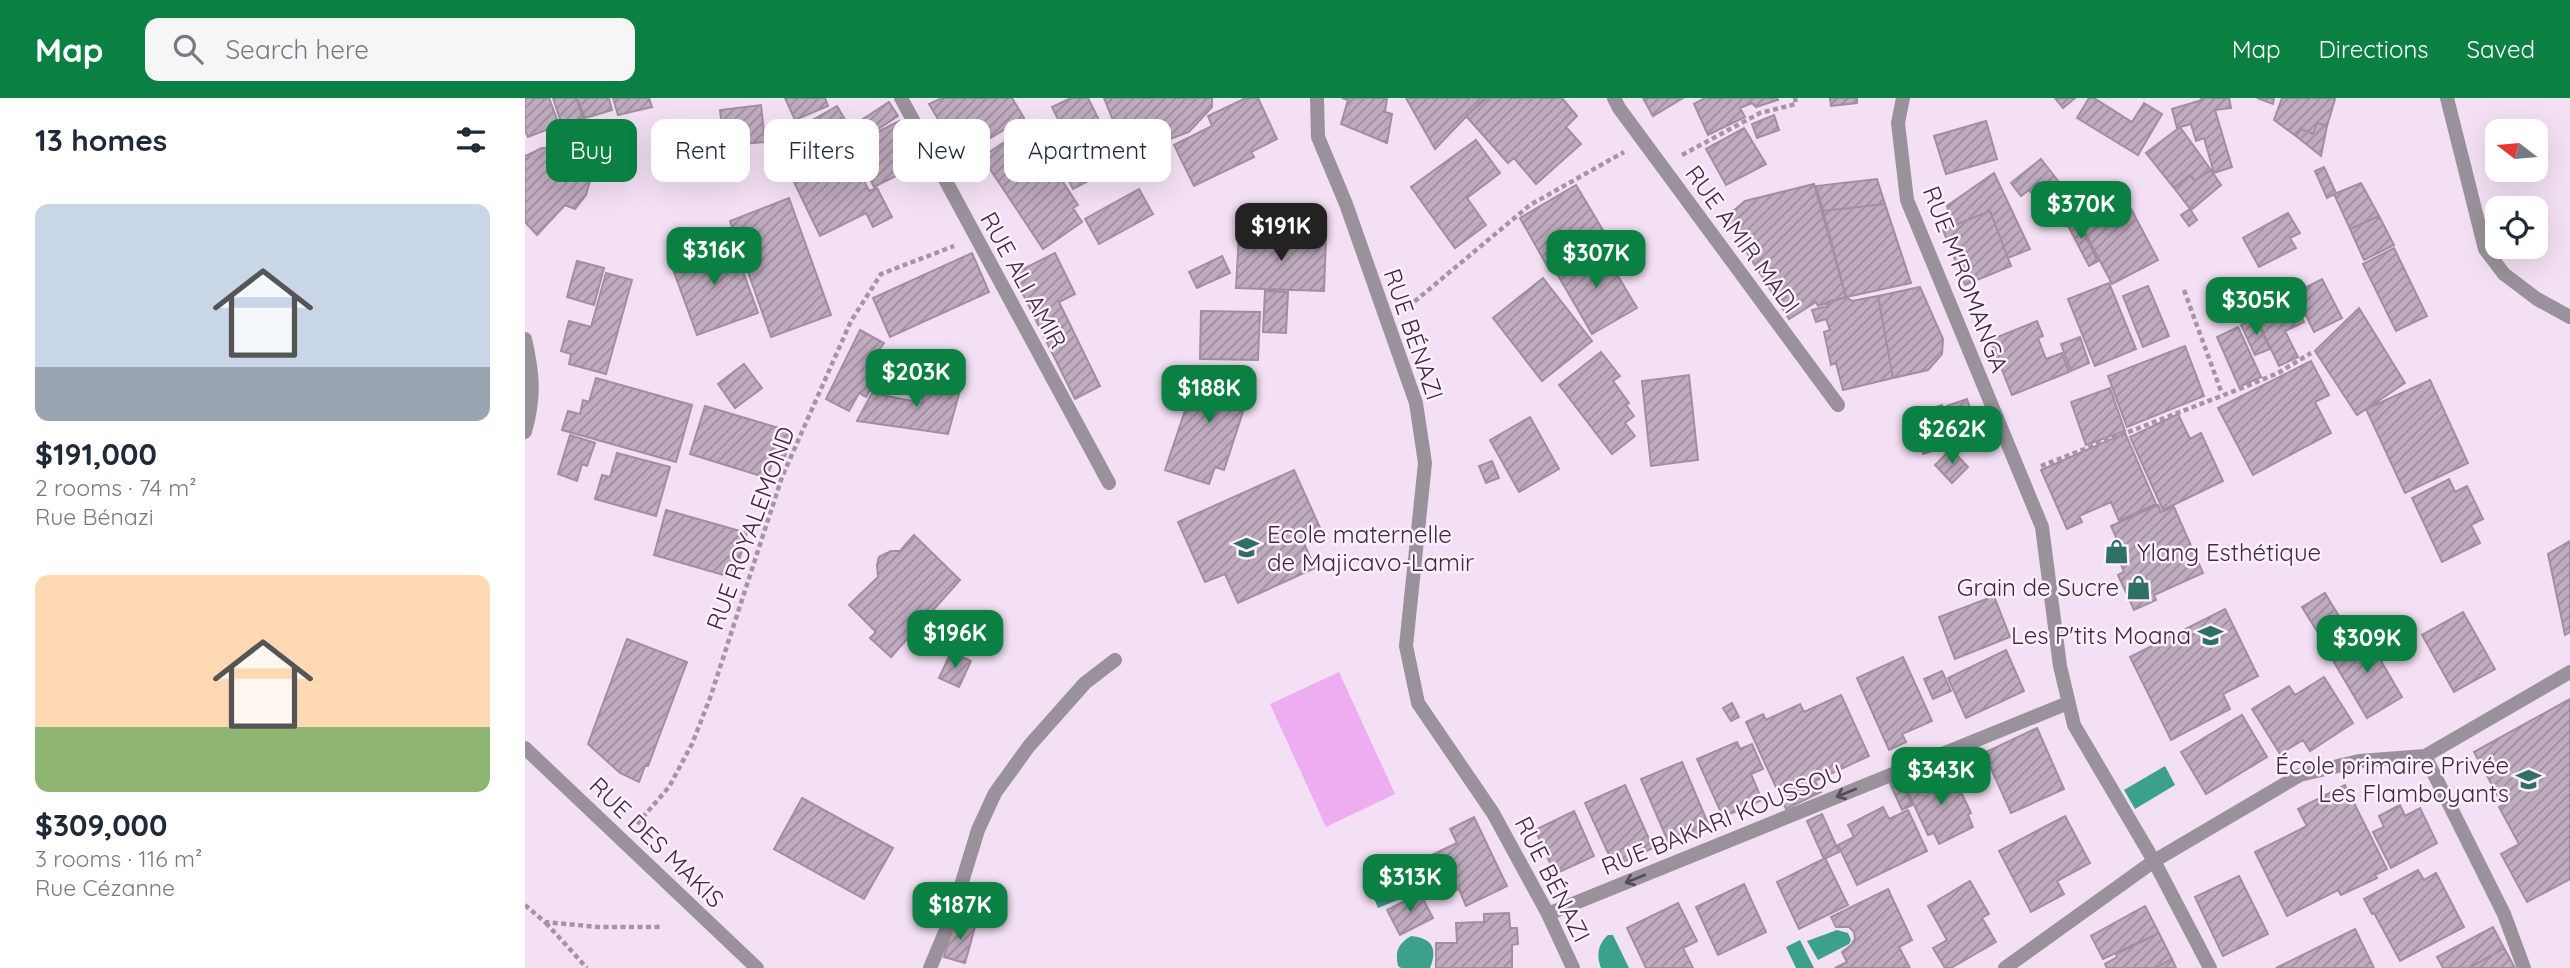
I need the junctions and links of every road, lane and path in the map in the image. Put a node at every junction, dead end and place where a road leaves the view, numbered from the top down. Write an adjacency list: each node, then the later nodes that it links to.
1 (901, 98): 9 (street, RUE ALI AMIR)
2 (1317, 98): 12 (street, RUE BÉNAZI)
3 (1614, 98): 7 (street, RUE AMIR MADI)
4 (1795, 98): 8 (path)
5 (1903, 98): 18 (street, RUE M'ROMANGA)
6 (2447, 98): 11 (street)
7 (1643, 141): 8 (street, RUE AMIR MADI); 12 (path)
8 (1662, 166): 16 (street, RUE AMIR MADI)
9 (974, 238): 19 (street, RUE ALI AMIR); 25 (path, RUE ROYALEMOND)
10 (2184, 290): 15 (path)
11 (2570, 317)
12 (1388, 323): 28 (street, RUE BÉNAZI)
13 (525, 339): 17 (street)
14 (2311, 353): 15 (path)
15 (2223, 394): 18 (path)
16 (1838, 405)
17 (525, 432)
18 (2021, 474): 22 (street, RUE M'ROMANGA)
19 (1109, 484)
20 (1115, 660): 33 (street)
21 (2570, 672): 24 (street)
22 (2068, 703): 26 (street, RUE M'ROMANGA); 28 (street, RUE BAKARI KOUSSOU, one-way to 28)
23 (525, 748): 25 (street, RUE DES MAKIS)
24 (2424, 756): 26 (street); 37 (street)
25 (621, 841): 32 (street, RUE DES MAKIS)
26 (2154, 861): 35 (street); 36 (street, RUE M'ROMANGA)
27 (525, 905): 29 (path)
28 (1548, 914): 34 (street, RUE BÉNAZI)
29 (545, 922): 30 (path); 31 (path)
30 (662, 927)
31 (587, 968)
32 (757, 968)
33 (930, 968)
34 (1573, 968)
35 (2005, 968)
36 (2210, 968)
37 (2524, 968)

